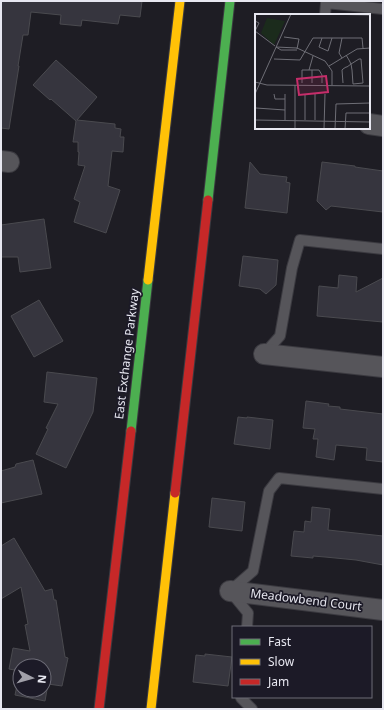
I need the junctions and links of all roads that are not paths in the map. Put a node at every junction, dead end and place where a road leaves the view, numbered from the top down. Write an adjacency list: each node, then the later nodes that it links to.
1 (180, 1): 15 (main road, East Exchange Parkway)
2 (230, 1): 16 (main road)
3 (383, 9): 4 (lane)
4 (325, 14)
5 (370, 124): 6 (street)
6 (383, 126)
7 (383, 249): 8 (lane)
8 (264, 354): 9 (street)
9 (383, 368)
10 (383, 489): 11 (lane)
11 (230, 591): 12 (street, Meadowbend Court); 13 (lane)
12 (383, 610)
13 (247, 626)
14 (242, 698): 17 (lane)
15 (99, 709)
16 (152, 709)
17 (252, 709)

